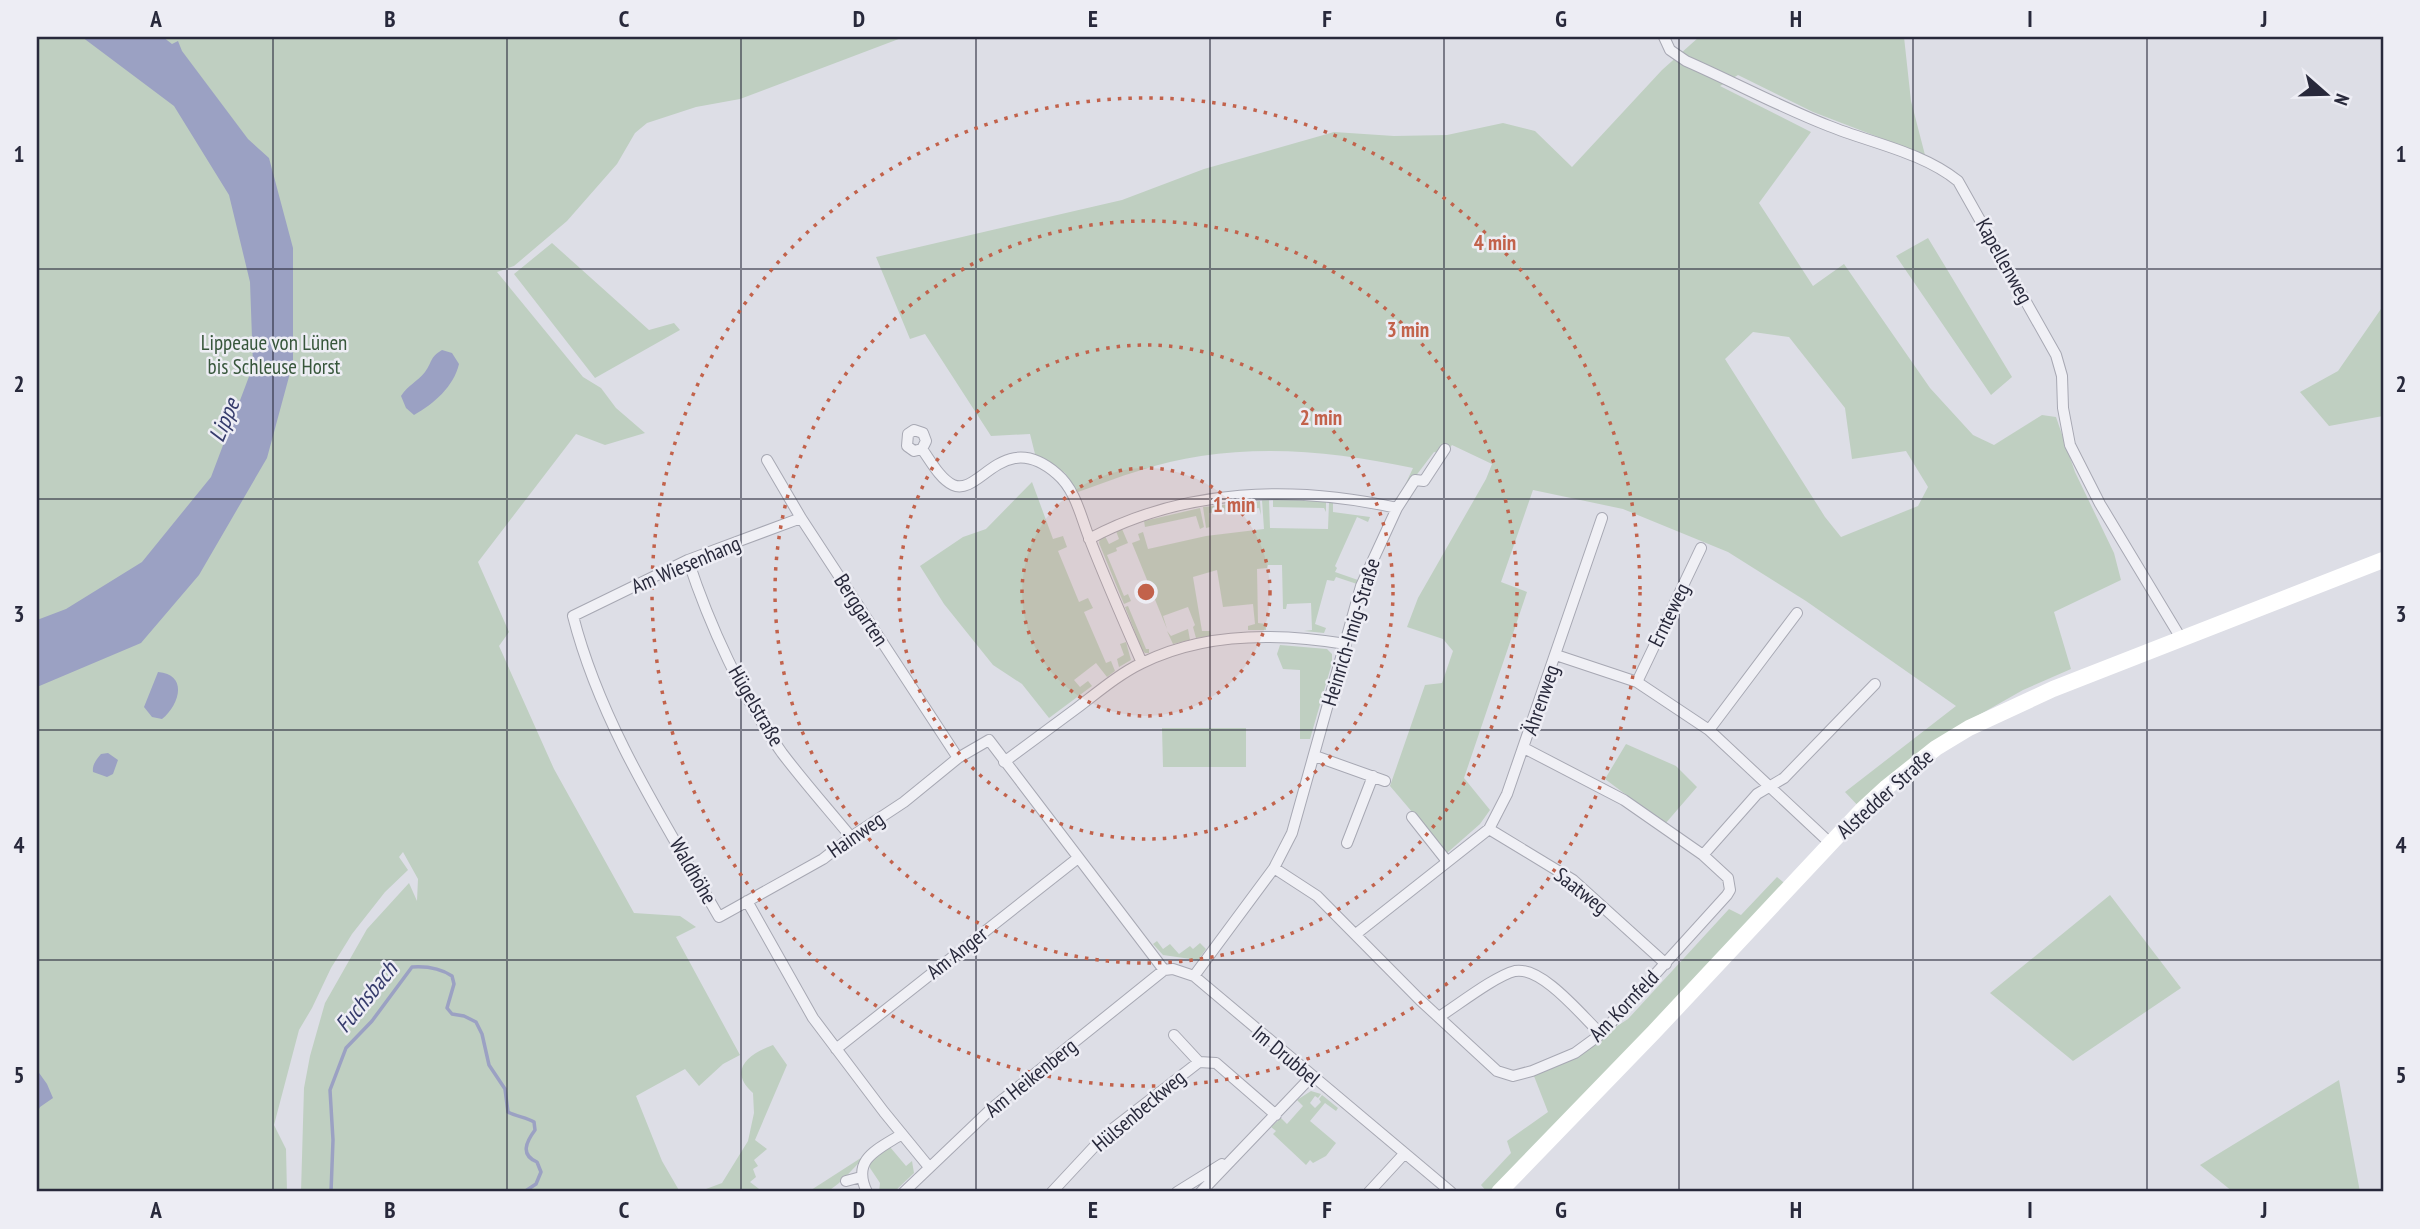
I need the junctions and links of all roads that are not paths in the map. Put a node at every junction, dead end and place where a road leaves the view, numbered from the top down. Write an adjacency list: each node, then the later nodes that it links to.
1 (1664, 37): 14 (street, Kapellenweg)
2 (922, 449): 8 (street)
3 (1445, 449): 5 (street, Heinrich-Imig-Straße)
4 (767, 460): 6 (street, Berggarten)
5 (1397, 508): 8 (street); 15 (street, Heinrich-Imig-Straße)
6 (801, 518): 10 (street, Am Wiesenhang); 23 (street, Berggarten)
7 (1602, 518): 16 (street, Ährenweg)
8 (1089, 539): 17 (street)
9 (1701, 548): 18 (street, Ernteweg)
10 (688, 560): 13 (street, Am Wiesenhang); 30 (street, Hügelstraße)
11 (2383, 560): 14 (street, Alstedder Straße)
12 (1797, 613): 20 (street)
13 (573, 617): 37 (street, Waldhöhe)
14 (2182, 640): 32 (street, Alstedder Straße)
15 (1346, 644): 17 (street); 22 (street, Heinrich-Imig-Straße)
16 (1556, 655): 18 (street); 21 (street, Ährenweg)
17 (1142, 663): 24 (street)
18 (1637, 682): 20 (street)
19 (1875, 684): 27 (street)
20 (1709, 730): 27 (street)
21 (1524, 748): 29 (street, Ährenweg); 33 (street, Am Kornfeld)
22 (1315, 756): 25 (street); 36 (street, Heinrich-Imig-Straße)
23 (958, 758): 24 (street, Hainweg); 30 (street, Hainweg)
24 (1004, 762): 34 (street)
25 (1373, 776): 26 (street); 31 (street)
26 (1385, 781)
27 (1771, 786): 32 (street); 33 (street)
28 (1412, 817): 35 (street)
29 (1489, 829): 35 (street, Ährenweg); 39 (street, Saatweg)
30 (851, 837): 37 (street, Hainweg)
31 (1347, 843)
32 (1830, 843): 62 (street, Alstedder Straße)
33 (1703, 855): 39 (street, Am Kornfeld)
34 (1078, 858): 40 (street); 45 (street, Am Anger)
35 (1446, 860): 38 (street, Ährenweg)
36 (1274, 868): 38 (street, Am Kornfeld); 41 (street, Heinrich-Imig-Straße)
37 (747, 901): 45 (street, Waldhöhe)
38 (1356, 934): 42 (street, Am Kornfeld)
39 (1666, 964): 43 (street, Am Kornfeld)
40 (1164, 970): 41 (street, Im Drubbel); 52 (street, Am Heikenberg)
41 (1194, 976): 47 (street, Im Drubbel)
42 (1440, 1017): 43 (street, Am Kornfeld); 43 (street)
43 (1601, 1034)
44 (1174, 1035): 46 (street, Hülsenbeckweg)
45 (836, 1049): 49 (street, Waldhöhe)
46 (1199, 1062): 48 (street, Hülsenbeckweg); 57 (street, Hülsenbeckweg)
47 (1311, 1077): 48 (street); 51 (street, Im Drubbel)
48 (1276, 1115): 50 (street)
49 (902, 1134): 52 (street, Waldhöhe); 53 (street)
50 (1238, 1154): 58 (street); 59 (street)
51 (1404, 1154): 60 (street); 61 (street, Im Drubbel)
52 (929, 1167): 56 (street, Am Heikenberg)
53 (860, 1177): 54 (street); 55 (street)
54 (846, 1181)
55 (867, 1192)
56 (904, 1192)
57 (1052, 1192)
58 (1177, 1192)
59 (1201, 1192)
60 (1369, 1192)
61 (1451, 1192)
62 (1499, 1192)

